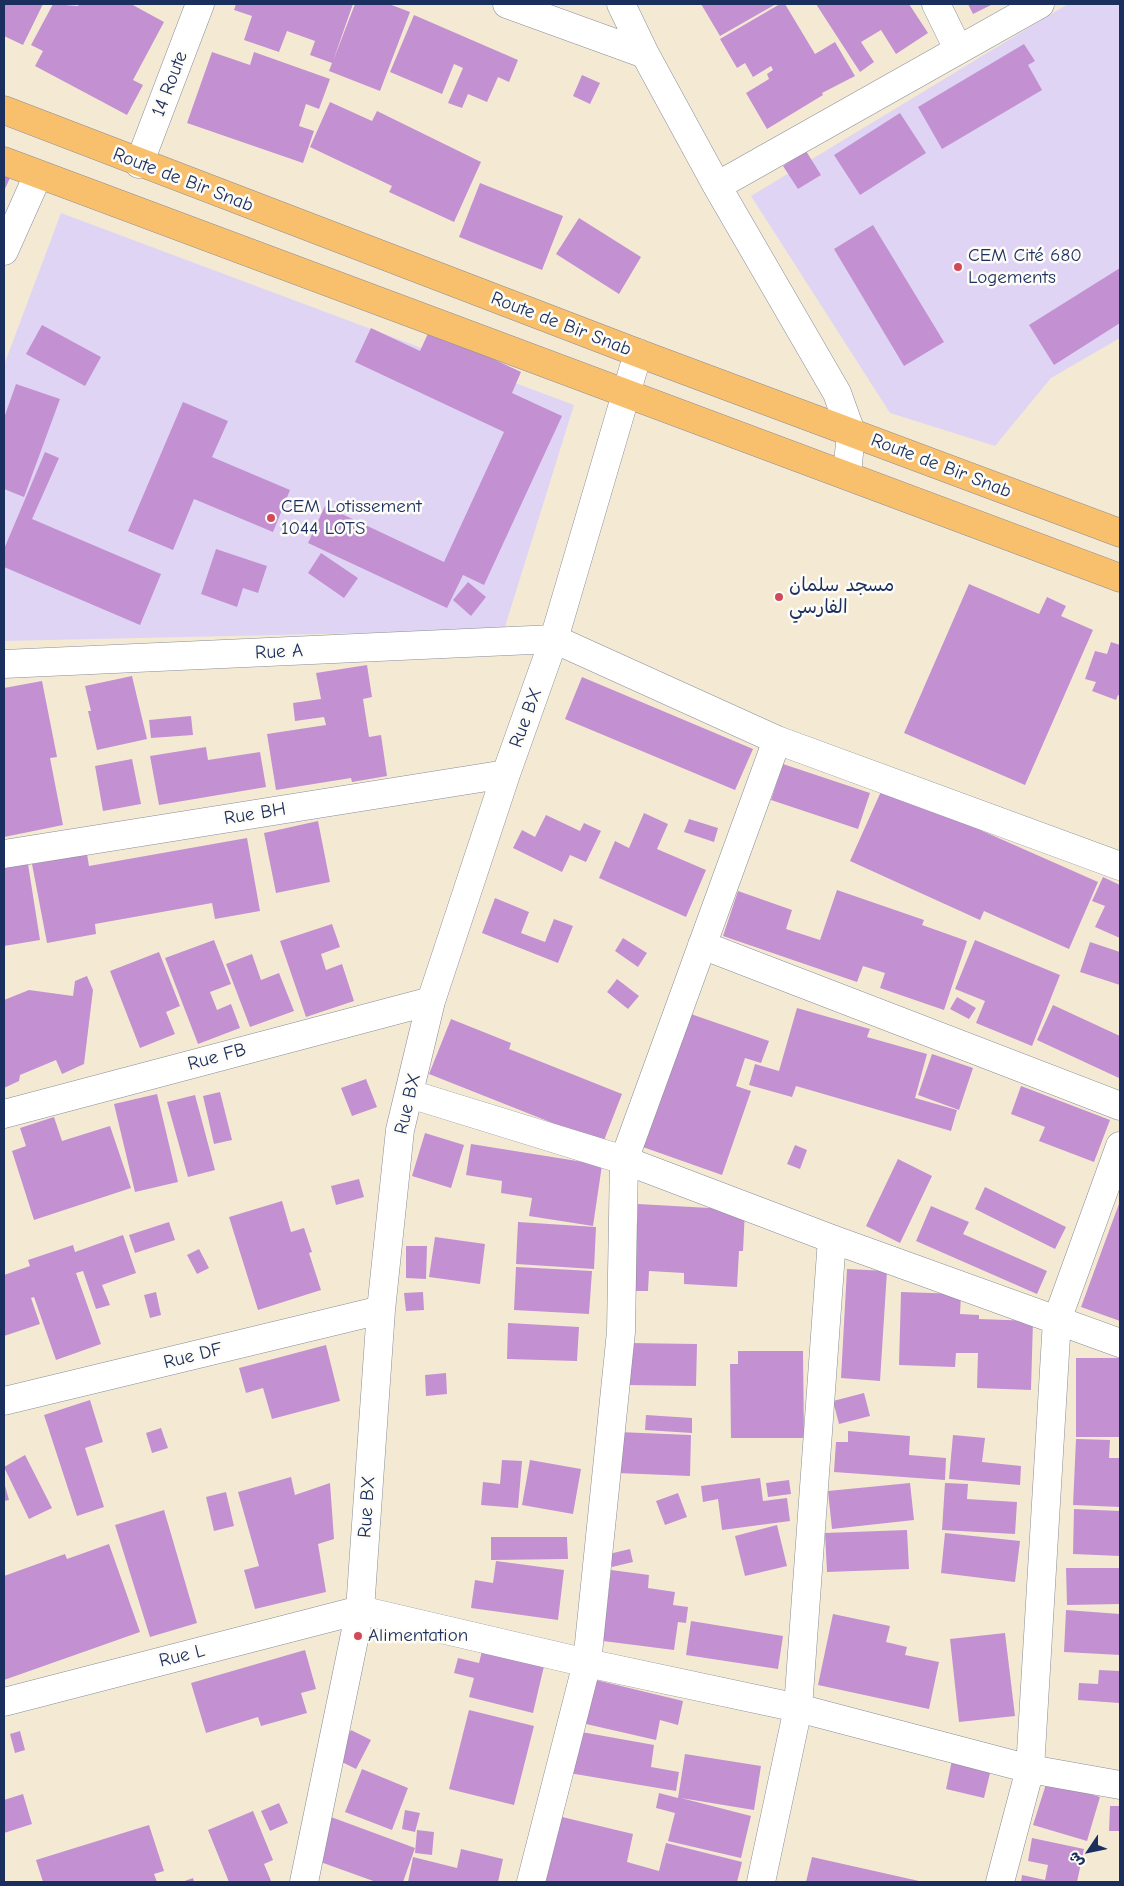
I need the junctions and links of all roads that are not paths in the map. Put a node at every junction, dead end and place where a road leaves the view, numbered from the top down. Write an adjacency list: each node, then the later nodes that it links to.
1 (200, 4): 10 (street, 14 Route)
2 (507, 4): 7 (street)
3 (620, 4): 7 (street)
4 (936, 4): 6 (street)
5 (1040, 4): 6 (street)
6 (958, 49): 12 (street)
7 (644, 54): 12 (street)
8 (4, 110): 10 (main road, Route de Bir Snab)
9 (4, 161): 11 (main road)
10 (139, 164): 14 (main road, Route de Bir Snab)
11 (38, 175): 13 (street); 15 (main road)
12 (717, 186): 16 (street)
13 (4, 251)
14 (638, 353): 15 (street, Rue BX); 16 (main road, Route de Bir Snab)
15 (626, 394): 17 (main road); 20 (street, Rue BX)
16 (851, 432): 17 (street); 18 (main road, Route de Bir Snab)
17 (847, 475): 19 (main road)
18 (1120, 533)
19 (1120, 577)
20 (554, 639): 21 (street, Rue A); 22 (street); 23 (street, Rue BX)
21 (4, 664)
22 (777, 740): 25 (street); 26 (street)
23 (506, 774): 24 (street, Rue BH); 27 (street, Rue BX)
24 (4, 854)
25 (1120, 866)
26 (702, 945): 29 (street); 32 (street)
27 (430, 1001): 28 (street, Rue BX); 30 (street, Rue FB)
28 (410, 1094): 32 (street); 34 (street, Rue BX)
29 (1120, 1106)
30 (4, 1114)
31 (1120, 1146): 35 (street)
32 (624, 1160): 33 (street); 39 (street)
33 (832, 1239): 35 (street); 41 (street)
34 (381, 1310): 37 (street, Rue DF); 38 (street, Rue BX)
35 (1057, 1320): 36 (street); 42 (street)
36 (1120, 1343)
37 (4, 1401)
38 (360, 1610): 39 (street); 40 (street, Rue L); 44 (street, Rue BX)
39 (586, 1663): 41 (street); 45 (street)
40 (4, 1702)
41 (798, 1708): 42 (street); 46 (street)
42 (1030, 1768): 43 (street); 47 (street)
43 (1120, 1785)
44 (304, 1882)
45 (531, 1882)
46 (761, 1882)
47 (1000, 1882)

